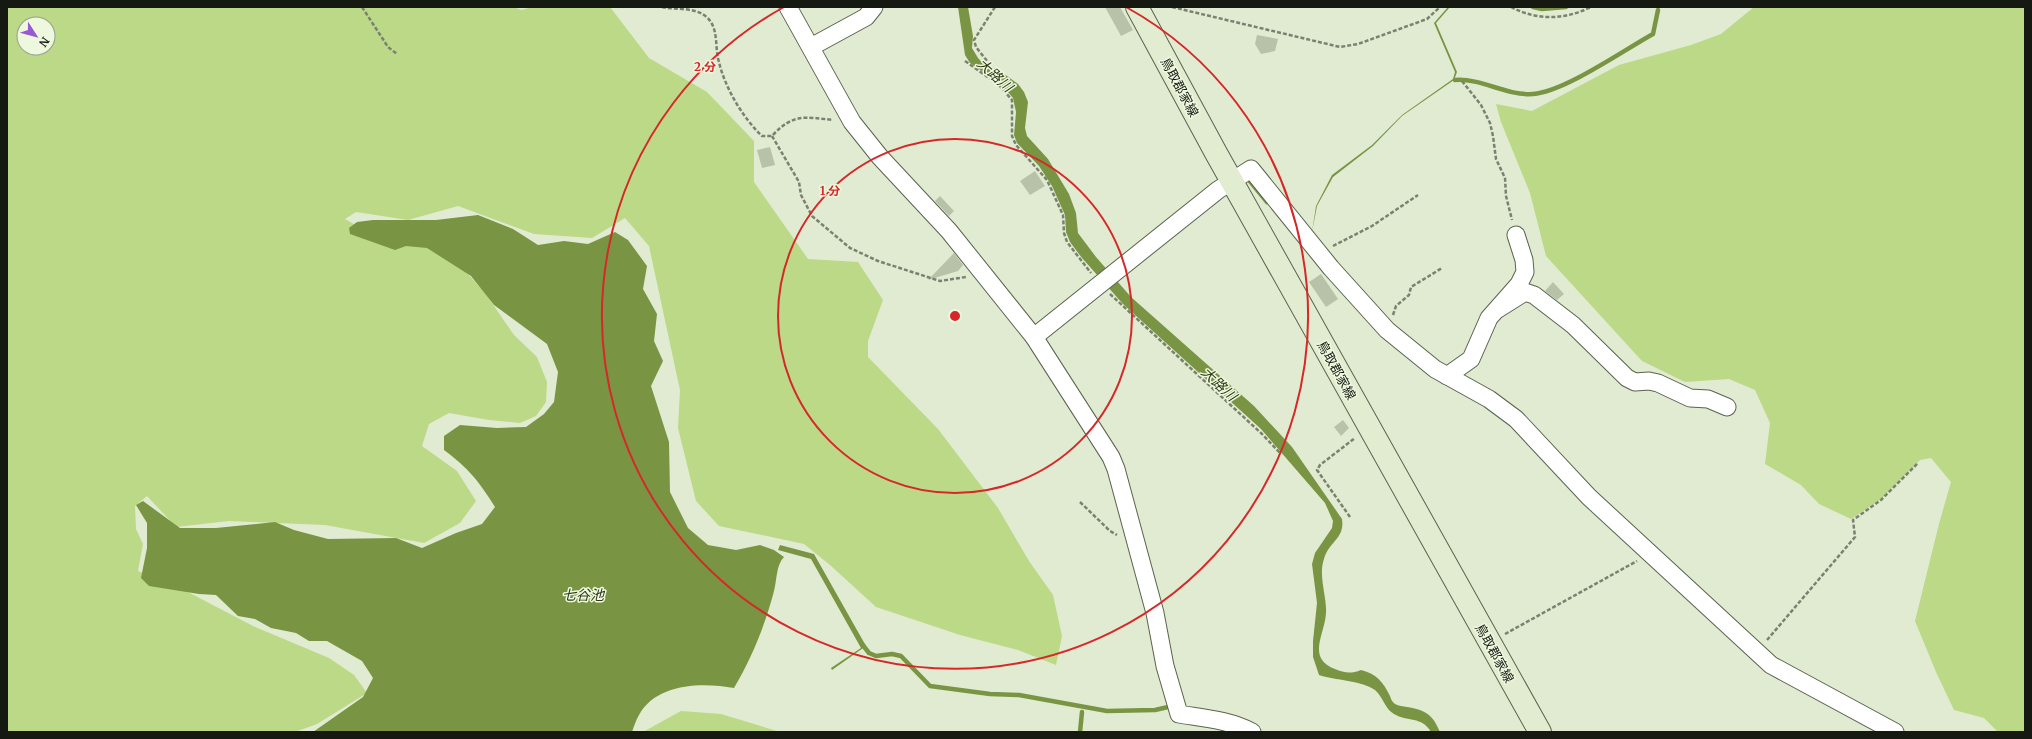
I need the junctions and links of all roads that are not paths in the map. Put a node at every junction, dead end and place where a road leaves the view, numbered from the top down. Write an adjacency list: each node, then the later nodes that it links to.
1 (788, 7): 4 (street)
2 (874, 7): 4 (street)
3 (1137, 7): 5 (main road, 鳥取郡家線)
4 (811, 47): 8 (street)
5 (1232, 181): 8 (street); 9 (street); 12 (main road, 鳥取郡家線)
6 (1516, 235): 7 (street)
7 (1498, 309): 9 (street); 10 (street)
8 (1034, 337): 11 (street)
9 (1447, 376): 13 (street)
10 (1727, 407)
11 (1252, 732)
12 (1540, 732)
13 (1895, 732)

